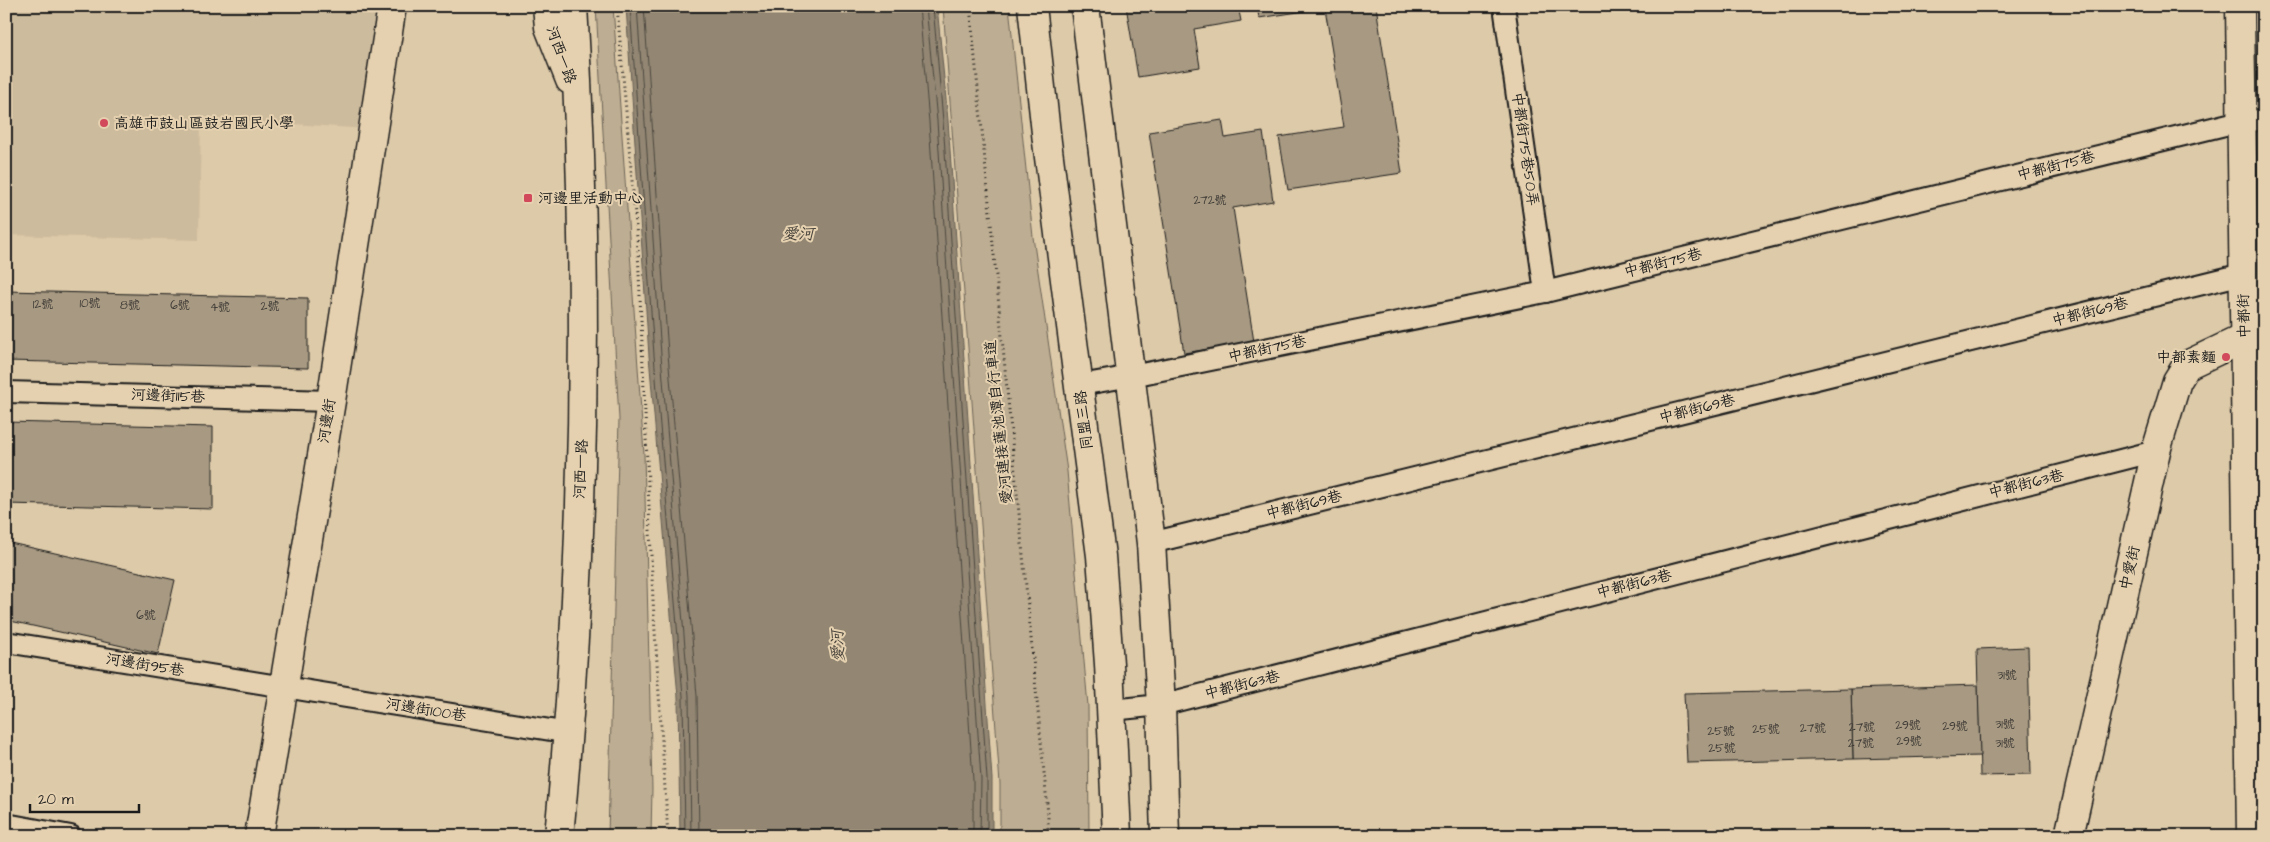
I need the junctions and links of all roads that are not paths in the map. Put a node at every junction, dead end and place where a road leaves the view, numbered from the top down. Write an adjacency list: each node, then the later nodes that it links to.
1 (392, 6): 16 (street, 河邊街)
2 (546, 6): 8 (street, 河西一路)
3 (573, 6): 8 (street, 河西一路)
4 (1032, 6): 14 (street, 同盟三路)
5 (1085, 6): 13 (street)
6 (1504, 6): 11 (lane, 中都街75巷50弄)
7 (2240, 6): 9 (street, 中都街)
8 (579, 102): 23 (street, 河西一路)
9 (2252, 121): 10 (street, 中都街); 11 (lane, 中都街75巷)
10 (2244, 274): 12 (street, 中都街); 18 (lane, 中都街69巷)
11 (1545, 292): 13 (lane, 中都街75巷)
12 (2254, 337): 17 (street, 中愛街); 24 (street, 中都街)
13 (1132, 376): 14 (lane, 中都街75巷); 18 (street)
14 (1080, 385): 22 (street, 同盟三路)
15 (6, 392): 16 (lane, 河邊街115巷)
16 (331, 401): 20 (street, 河邊街)
17 (2156, 451): 21 (lane, 中都街63巷); 31 (street, 中愛街)
18 (1151, 543): 21 (street)
19 (6, 642): 20 (lane, 河邊街95巷)
20 (284, 688): 23 (lane, 河邊街100巷); 27 (street, 河邊街)
21 (1161, 705): 22 (lane, 中都街63巷); 30 (street)
22 (1110, 710): 29 (street, 同盟三路)
23 (569, 733): 28 (street, 河西一路)
24 (2257, 771): 32 (street, 中都街)
25 (6, 824): 26 (lane)
26 (71, 836)
27 (259, 836)
28 (559, 836)
29 (1117, 836)
30 (1165, 836)
31 (2069, 836)
32 (2251, 836)

